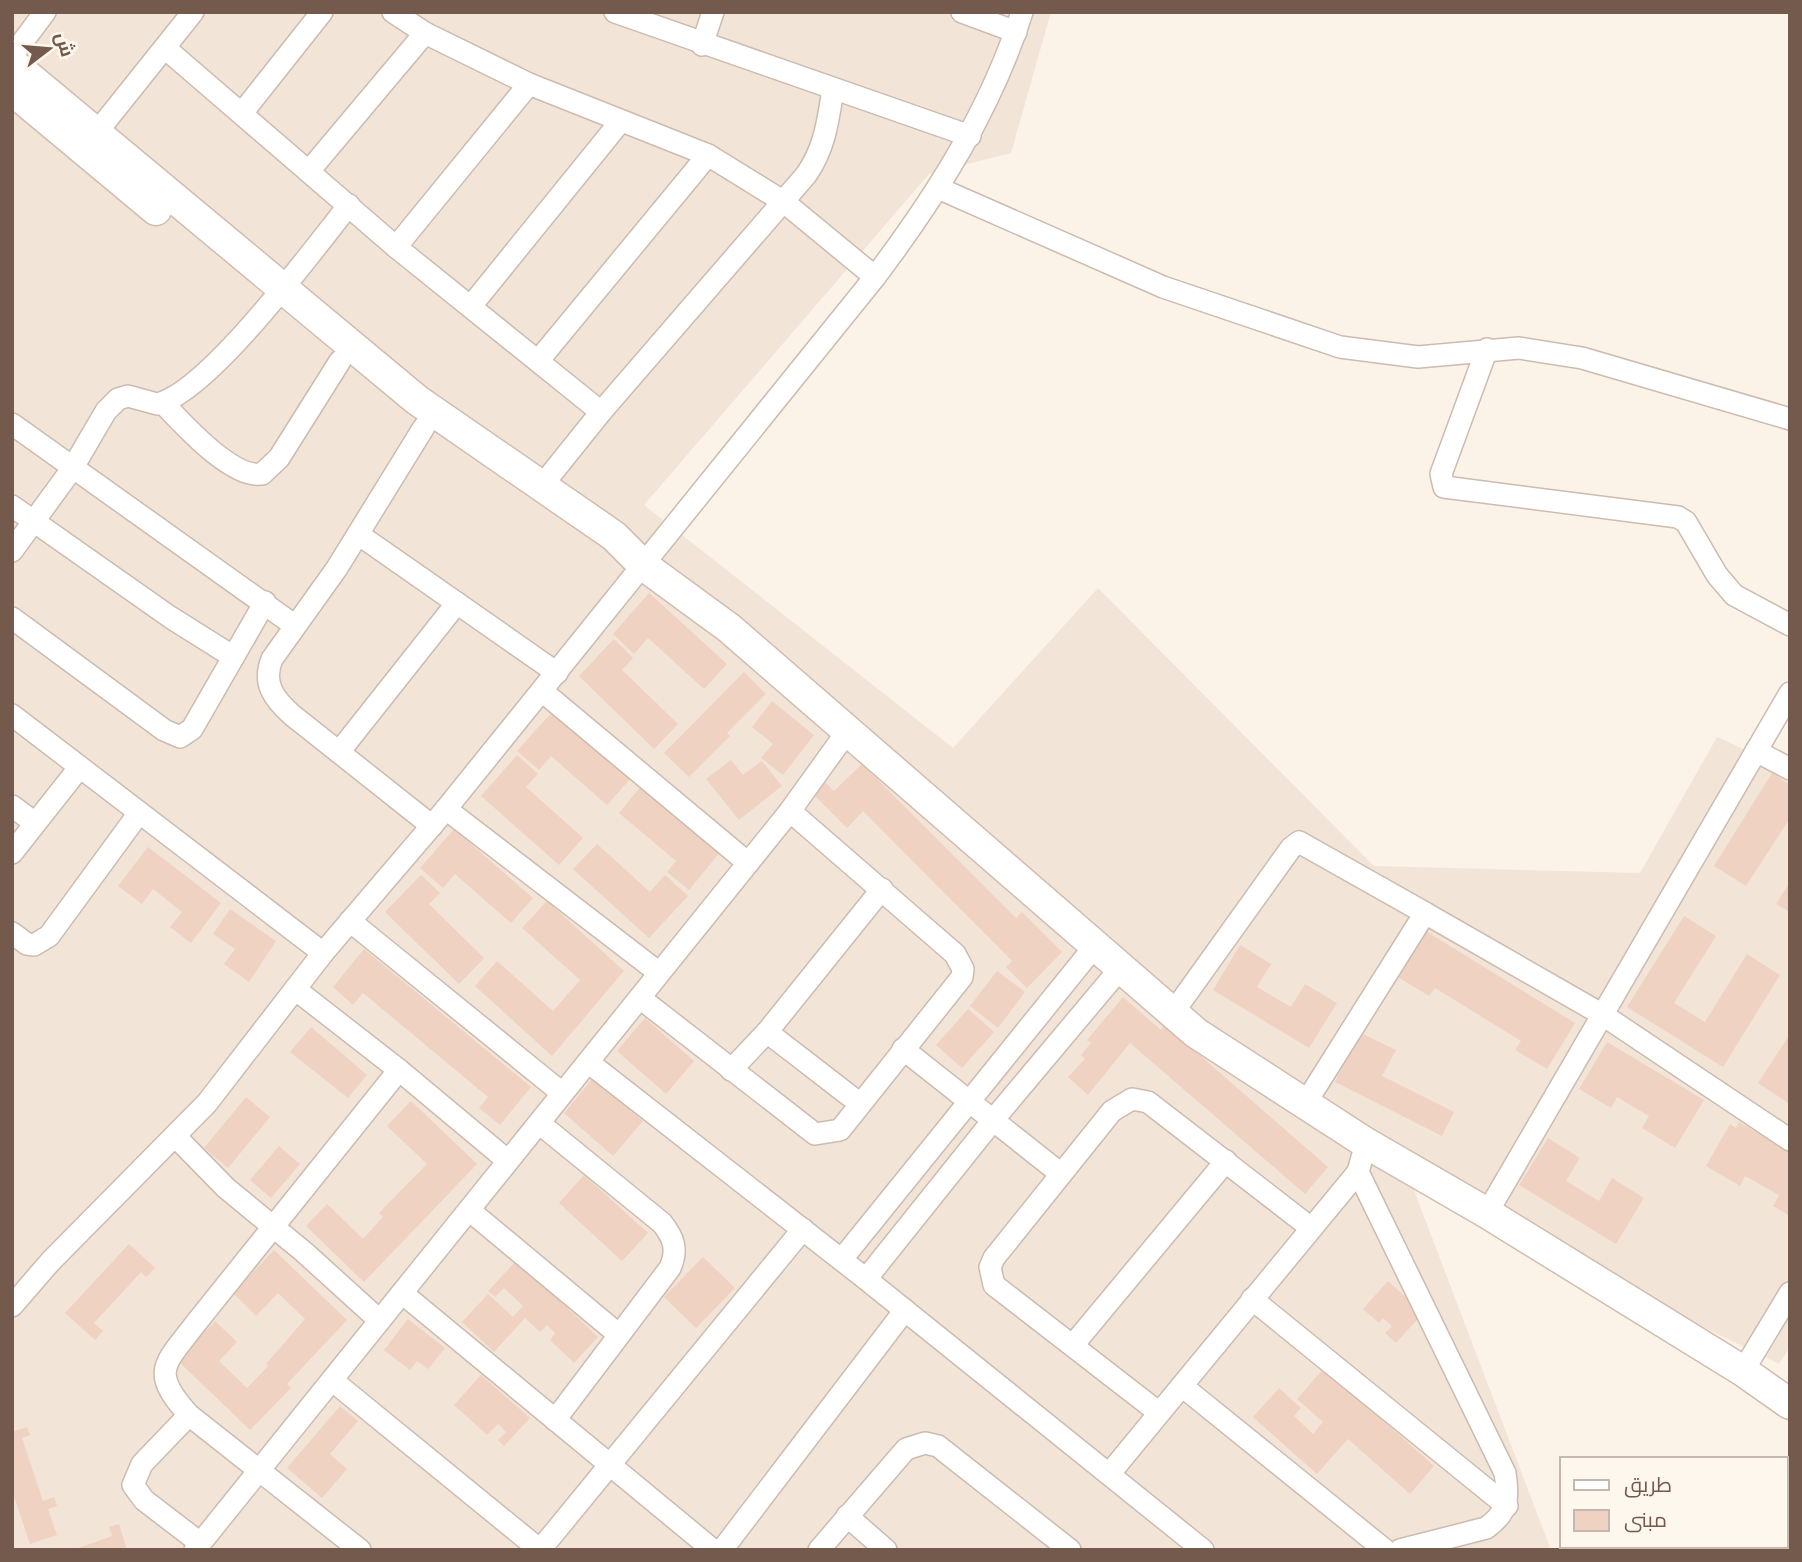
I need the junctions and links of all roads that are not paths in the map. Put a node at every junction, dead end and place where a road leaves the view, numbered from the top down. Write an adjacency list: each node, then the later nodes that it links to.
1 (193, 12): 11 (street)
2 (322, 12): 17 (street)
3 (393, 12): 9 (street)
4 (615, 12): 10 (street)
5 (713, 12): 10 (street)
6 (962, 12): 8 (street)
7 (41, 14): 12 (street)
8 (1019, 22): 20 (street)
9 (425, 33): 14 (street); 22 (street)
10 (702, 45): 15 (street)
11 (165, 48): 17 (street); 19 (street)
12 (12, 56)
13 (12, 63): 19 (main road)
14 (529, 84): 18 (street); 26 (street)
15 (833, 89): 20 (street); 24 (street)
16 (12, 90): 28 (main road)
17 (242, 113): 22 (street)
18 (620, 122): 21 (street); 29 (street)
19 (97, 132): 28 (main road)
20 (970, 136): 23 (street)
21 (708, 155): 24 (street); 32 (street)
22 (309, 171): 25 (street)
23 (938, 188): 27 (street); 30 (street)
24 (784, 202): 27 (street); 34 (street)
25 (349, 205): 26 (street); 28 (street)
26 (397, 247): 29 (street)
27 (875, 277): 44 (street)
28 (276, 297): 31 (main road); 33 (street); 39 (main road)
29 (471, 306): 32 (street)
30 (1487, 349): 35 (street); 49 (street)
31 (340, 361): 33 (street); 37 (main road)
32 (538, 361): 34 (street)
33 (163, 403): 38 (street)
34 (601, 412): 39 (street)
35 (1790, 419)
36 (12, 424): 38 (street)
37 (424, 427): 42 (street); 44 (main road)
38 (72, 469): 41 (street); 45 (street)
39 (541, 488): 44 (main road)
40 (12, 506): 41 (street)
41 (34, 523): 43 (street); 50 (street)
42 (358, 534): 46 (street); 48 (street)
43 (12, 551)
44 (643, 565): 51 (street); 55 (main road)
45 (265, 602): 48 (street); 50 (street)
46 (457, 603): 51 (street); 57 (street)
47 (12, 618): 50 (street)
48 (295, 625): 57 (street)
49 (1790, 625)
50 (232, 656)
51 (557, 673): 52 (street)
52 (542, 691): 61 (street); 67 (street)
53 (1790, 692): 56 (street)
54 (12, 715): 58 (street)
55 (849, 729): 62 (street); 72 (main road)
56 (1756, 751): 59 (street); 79 (street)
57 (339, 752): 65 (street)
58 (79, 768): 63 (street); 64 (street)
59 (1790, 769)
60 (12, 806): 64 (street)
61 (446, 809): 65 (street); 75 (street)
62 (790, 811): 67 (street); 68 (street)
63 (139, 813): 71 (street); 73 (street)
64 (35, 823): 66 (street)
65 (432, 826): 70 (street)
66 (12, 853)
67 (748, 863): 75 (street)
68 (882, 889): 80 (street); 81 (street)
69 (1425, 913): 78 (street); 79 (street); 88 (street)
70 (350, 921): 73 (street); 85 (street)
71 (12, 933)
72 (1094, 947): 74 (main road); 86 (street)
73 (323, 953): 76 (street)
74 (1119, 970): 78 (main road); 89 (street)
75 (658, 972): 77 (street)
76 (295, 989): 83 (street); 91 (street)
77 (640, 998): 82 (street); 84 (street)
78 (1172, 1014): 88 (main road)
79 (1603, 1015): 92 (street); 99 (street)
80 (767, 1032): 84 (street); 87 (street)
81 (903, 1049): 86 (street); 87 (street)
82 (588, 1062): 85 (street); 102 (street)
83 (399, 1070): 94 (street); 100 (street)
84 (731, 1070): 87 (street)
85 (562, 1093): 90 (street)
86 (970, 1101): 89 (street); 103 (street)
87 (859, 1104)
88 (1305, 1104): 93 (main road)
89 (994, 1119): 97 (street); 104 (street)
90 (539, 1123): 94 (street); 111 (street)
91 (175, 1136): 100 (street); 108 (street)
92 (1790, 1139)
93 (1366, 1143): 96 (street); 99 (main road)
94 (508, 1161): 98 (street)
95 (1226, 1161): 97 (street); 101 (street); 112 (street)
96 (1358, 1172): 101 (street); 123 (street)
97 (1061, 1174): 112 (street)
98 (469, 1210): 105 (street); 111 (street)
99 (1487, 1213): 113 (main road)
100 (273, 1226): 110 (street); 118 (street)
101 (1311, 1228): 107 (street)
102 (803, 1230): 103 (street); 120 (street)
103 (842, 1259): 104 (street)
104 (866, 1279): 109 (street)
105 (402, 1293): 110 (street); 119 (street)
106 (1790, 1293): 113 (street)
107 (1252, 1299): 115 (street); 123 (street)
108 (12, 1306)
109 (905, 1310): 122 (street); 129 (street)
110 (379, 1321): 114 (street)
111 (618, 1334): 119 (street)
112 (1073, 1345): 117 (street)
113 (1743, 1371): 116 (main road)
114 (333, 1381): 121 (street); 127 (street)
115 (1182, 1386): 117 (street); 134 (street)
116 (1790, 1404)
117 (1158, 1412): 122 (street)
118 (189, 1415): 121 (street); 125 (street)
119 (555, 1420): 120 (street)
120 (612, 1466): 127 (street); 128 (street)
121 (260, 1470): 125 (street); 126 (street)
122 (1110, 1473): 133 (street)
123 (1507, 1506): 135 (street)
124 (847, 1516): 130 (street); 131 (street); 132 (street)
125 (197, 1546)
126 (360, 1550)
127 (540, 1550)
128 (713, 1550)
129 (722, 1550)
130 (819, 1550)
131 (886, 1550)
132 (1070, 1550)
133 (1203, 1550)
134 (1385, 1550)
135 (1400, 1550)

